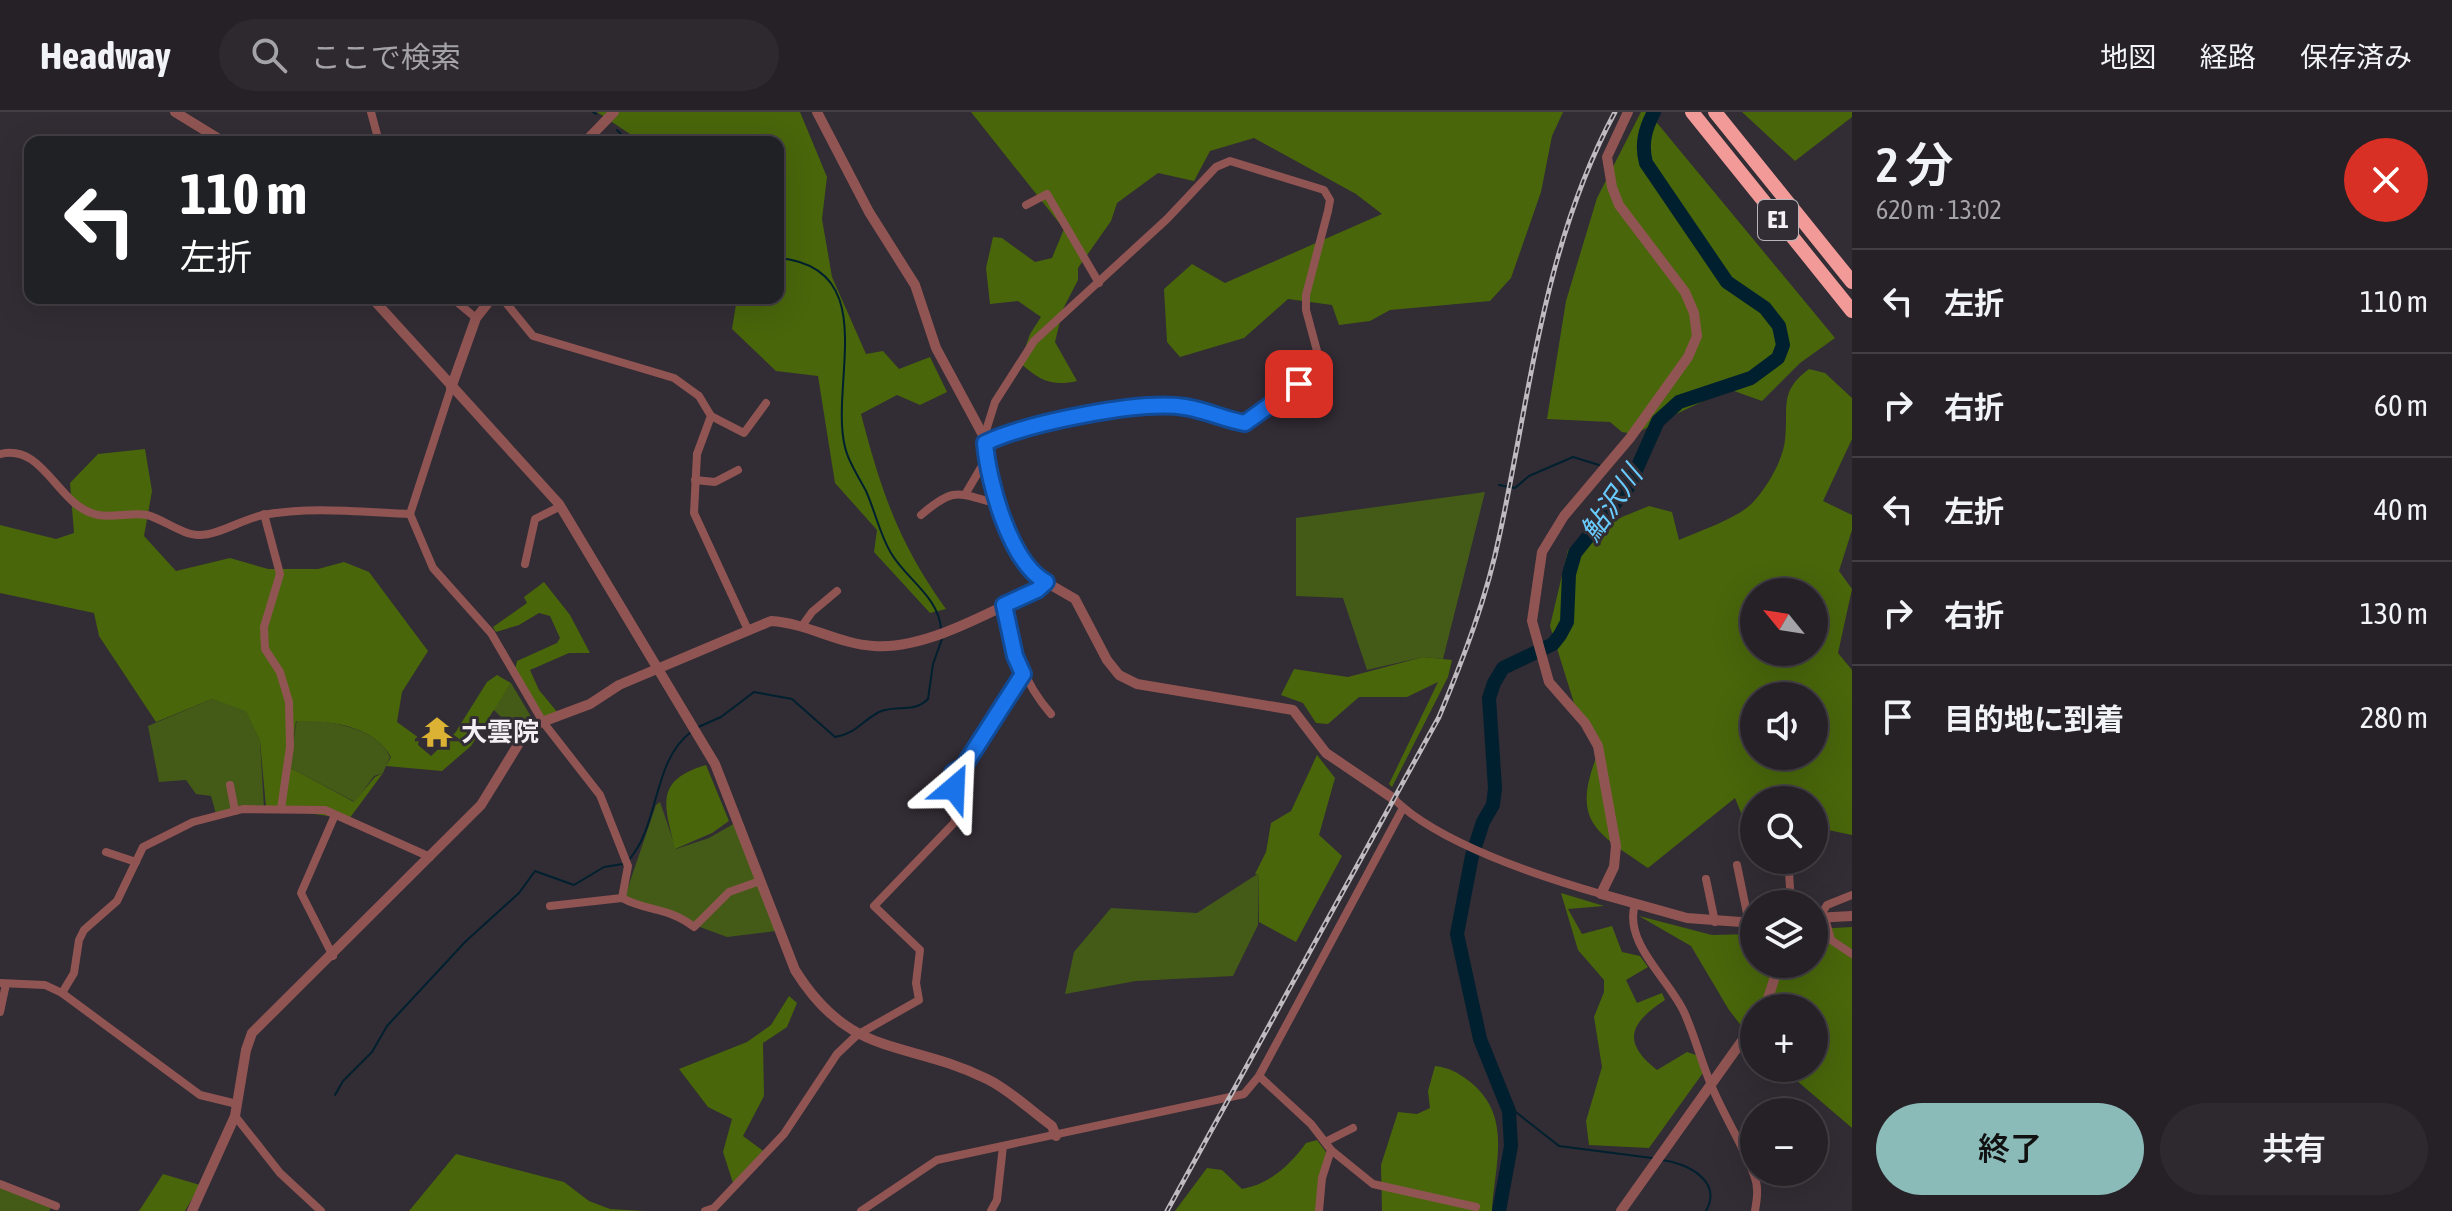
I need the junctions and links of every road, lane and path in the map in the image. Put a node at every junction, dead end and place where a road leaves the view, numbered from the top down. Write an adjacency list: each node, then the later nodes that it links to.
1 (175, 112): 8 (street)
2 (371, 112): 9 (street)
3 (614, 112): 10 (street)
4 (817, 112): 23 (street)
5 (1628, 112): 57 (street)
6 (1692, 112): 18 (highway, E1)
7 (1718, 115): 12 (highway, E1)
8 (214, 136)
9 (377, 136)
10 (591, 136)
11 (1026, 205): 13 (street)
12 (1852, 282)
13 (1099, 283): 23 (street); 23 (street)
14 (377, 304): 20 (street)
15 (459, 304): 19 (street)
16 (487, 304): 19 (street)
17 (507, 304): 22 (street)
18 (1852, 311)
19 (476, 318): 20 (street)
20 (451, 388): 30 (street); 32 (street)
21 (766, 403): 22 (street)
22 (711, 416): 27 (street)
23 (985, 440): 25 (street)
24 (0, 454): 31 (street)
25 (986, 459): 28 (street); 29 (street)
26 (738, 470): 27 (street)
27 (695, 480): 39 (street)
28 (966, 493): 29 (street); 33 (street)
29 (998, 504): 35 (street)
30 (561, 506): 34 (street); 40 (street)
31 (264, 514): 32 (street); 47 (street)
32 (410, 514): 43 (street)
33 (921, 515)
34 (525, 564)
35 (1046, 582): 37 (street); 45 (street)
36 (837, 591): 38 (street)
37 (1004, 605): 38 (street); 41 (street)
38 (802, 626): 39 (street)
39 (748, 630): 40 (street)
40 (657, 669): 43 (street); 55 (street)
41 (1023, 674): 42 (street); 73 (street)
42 (1051, 714)
43 (543, 722): 51 (street); 59 (street)
44 (230, 785): 48 (street)
45 (1394, 799): 46 (street)
46 (1403, 808): 57 (street); 75 (street)
47 (281, 809): 48 (street); 49 (street)
48 (235, 811): 52 (street)
49 (335, 815): 51 (street); 69 (street)
50 (106, 852): 52 (street)
51 (430, 857): 69 (street)
52 (136, 862): 71 (street)
53 (1737, 865): 56 (street)
54 (1706, 879): 65 (street)
55 (760, 881): 59 (street); 73 (street)
56 (1743, 890)
57 (1601, 894): 60 (street)
58 (1852, 895): 61 (street)
59 (622, 898): 62 (street)
60 (1635, 904): 65 (street); 76 (street)
61 (1828, 905)
62 (550, 906)
63 (1852, 916): 64 (street)
64 (1828, 917)
65 (1715, 922): 66 (street)
66 (1740, 923)
67 (1828, 934): 68 (street)
68 (1852, 954)
69 (333, 956): 77 (street)
70 (3, 983): 71 (street); 72 (street)
71 (62, 993): 77 (street)
72 (0, 1012)
73 (857, 1035): 79 (street); 85 (street)
74 (1740, 1044): 76 (street)
75 (1259, 1076): 79 (street); 81 (street)
76 (1711, 1085): 91 (street); 92 (street)
77 (236, 1110): 86 (street); 87 (street)
78 (1353, 1128): 81 (street)
79 (1056, 1136): 80 (street)
80 (1003, 1146): 88 (street); 89 (street)
81 (1328, 1146): 84 (street); 90 (street)
82 (0, 1184): 83 (street)
83 (56, 1206)
84 (1476, 1207)
85 (712, 1210)
86 (192, 1211)
87 (321, 1211)
88 (861, 1211)
89 (991, 1211)
90 (1319, 1211)
91 (1621, 1211)
92 (1755, 1211)

